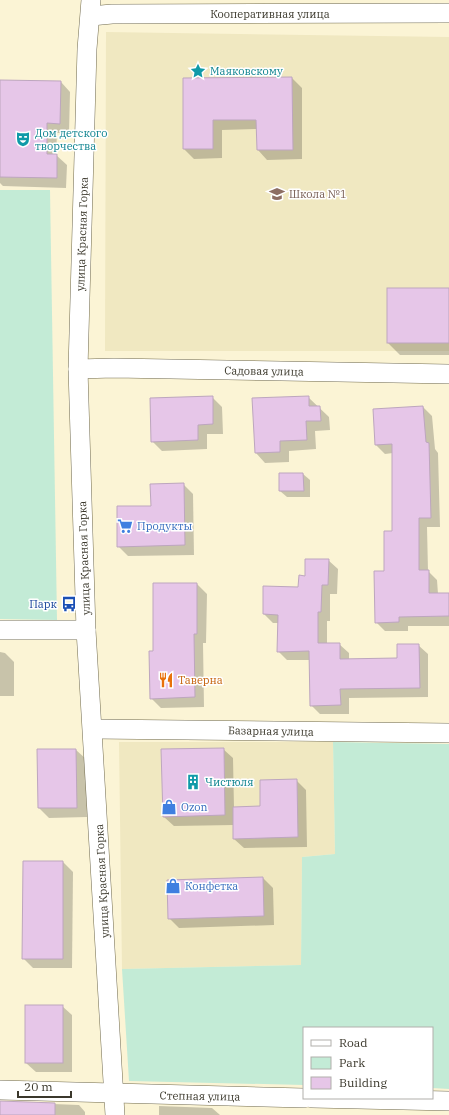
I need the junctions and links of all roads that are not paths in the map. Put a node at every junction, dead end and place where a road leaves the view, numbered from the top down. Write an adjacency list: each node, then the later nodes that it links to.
1 (91, 8): 2 (street, Кооперативная улица); 3 (street, улица Красная Горка)
2 (449, 13)
3 (78, 369): 4 (street, Садовая улица); 6 (street, улица Красная Горка)
4 (449, 374)
5 (0, 630): 6 (street)
6 (86, 630): 7 (street, улица Красная Горка)
7 (93, 729): 8 (street, Базарная улица); 10 (street, улица Красная Горка)
8 (449, 733)
9 (0, 1090): 10 (street, Степная улица)
10 (115, 1094): 11 (street, Степная улица); 14 (street, улица Красная Горка)
11 (303, 1098)
12 (358, 1099): 13 (street)
13 (449, 1101)
14 (115, 1115)

